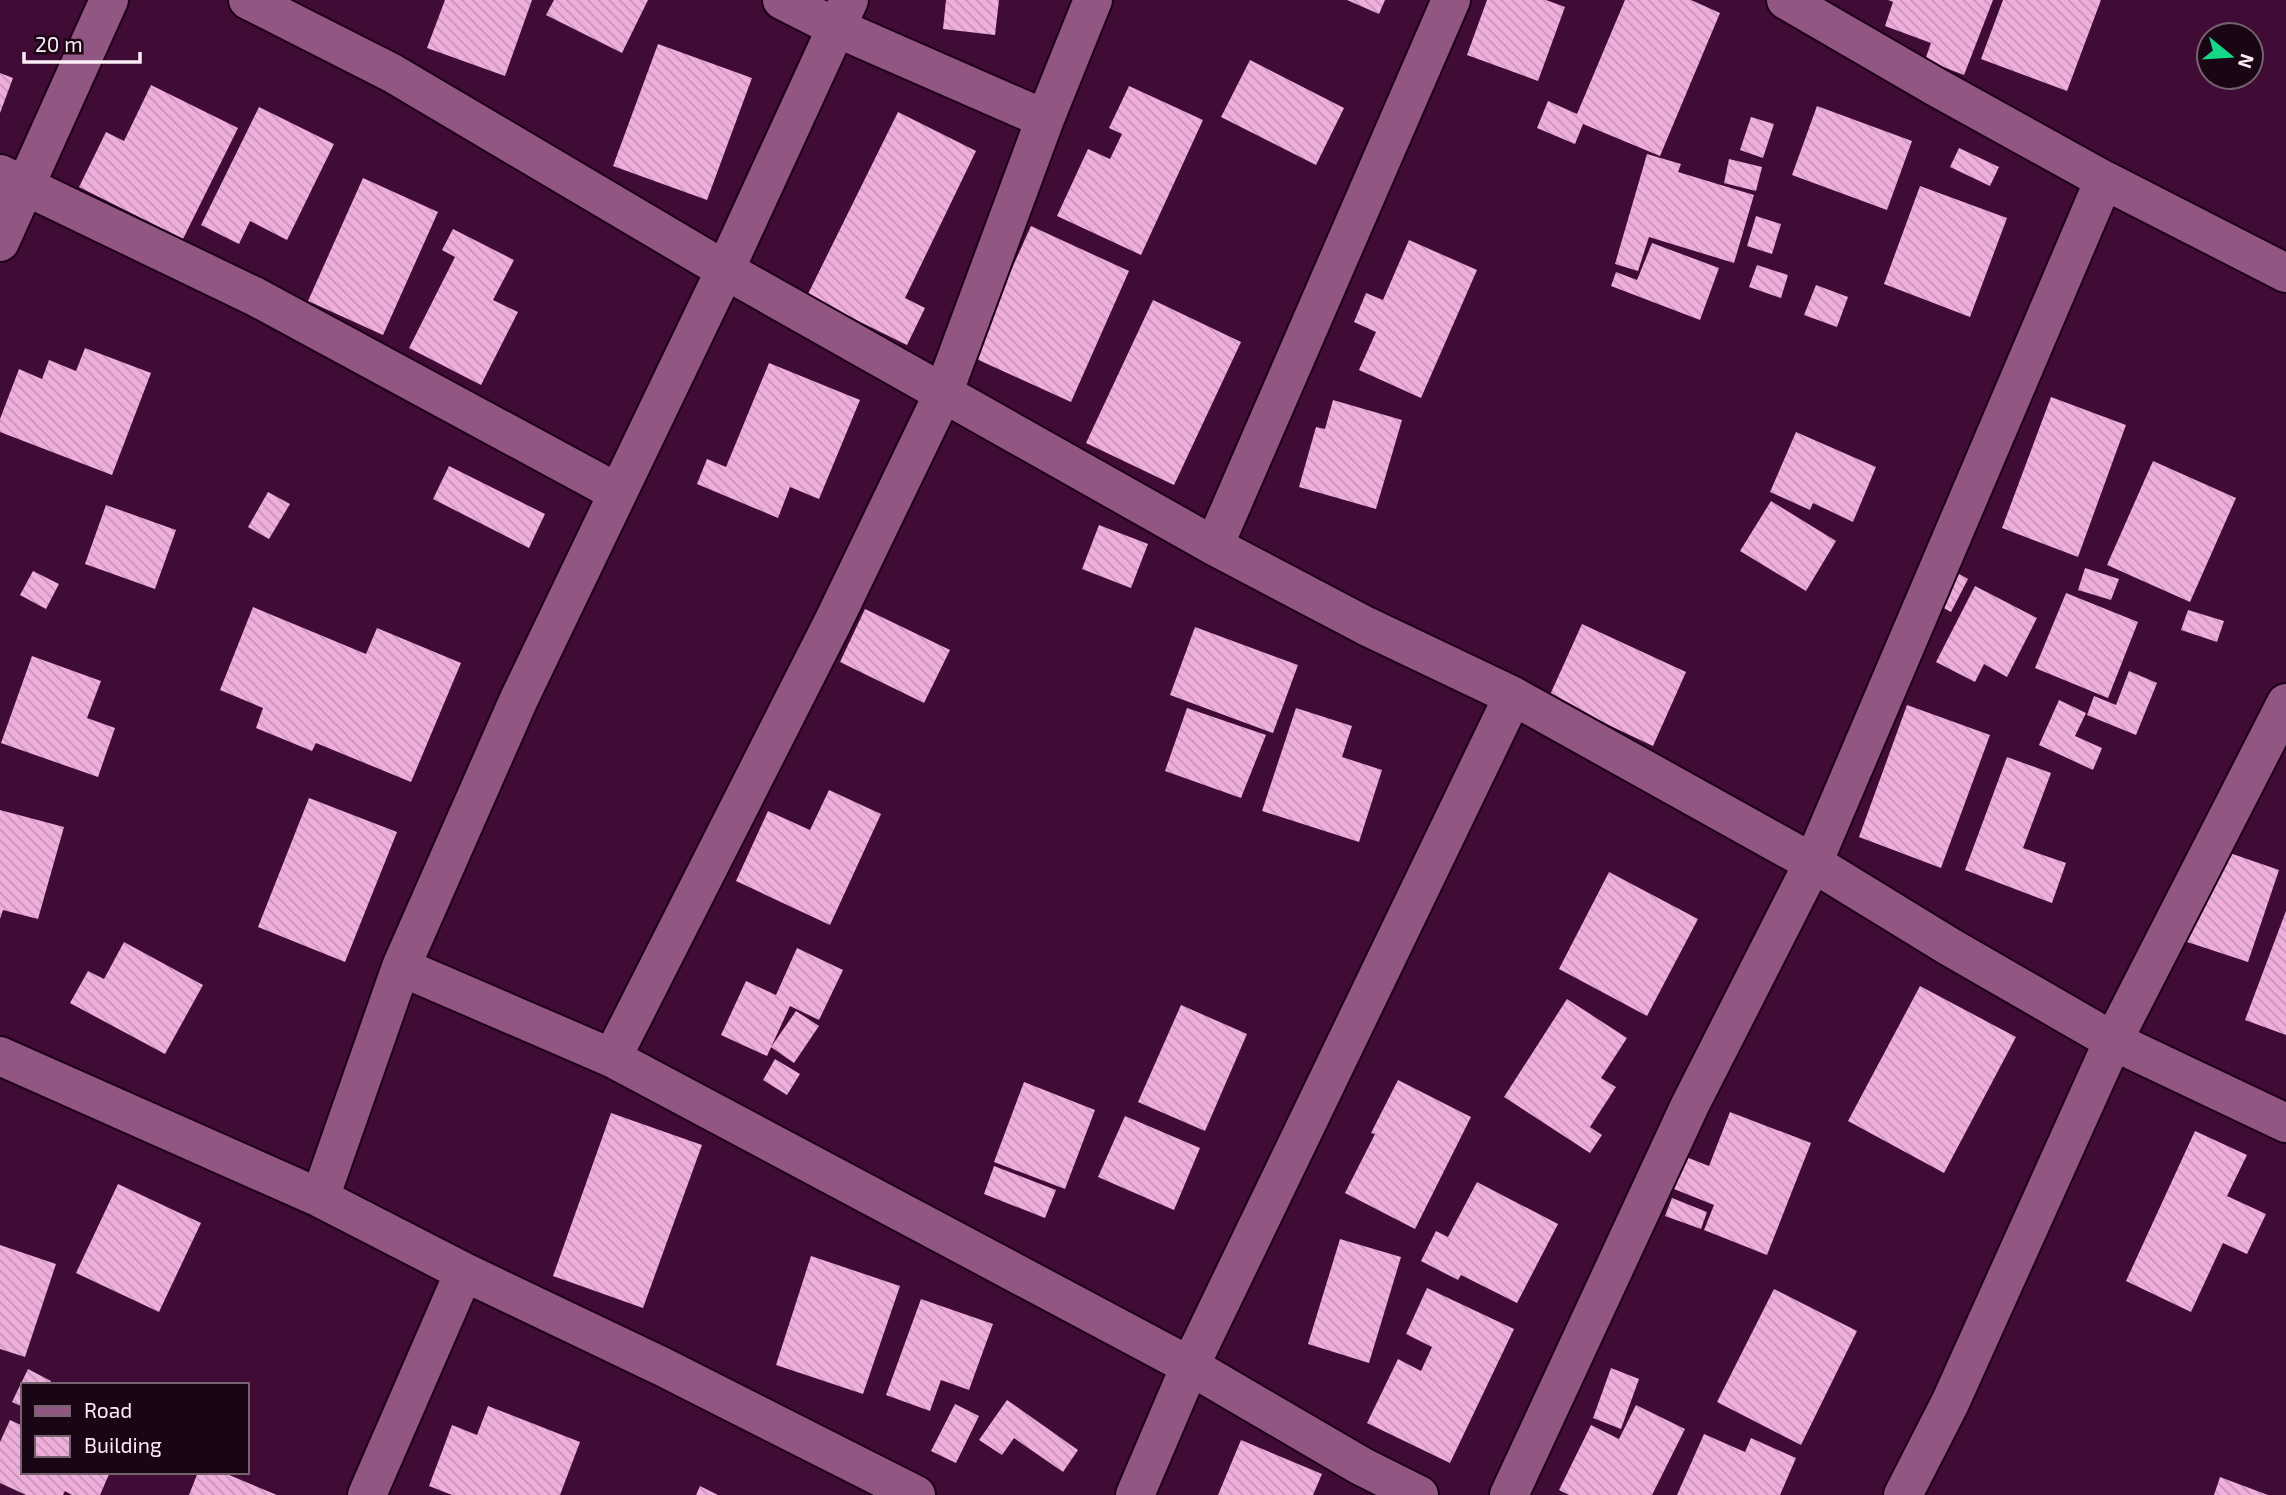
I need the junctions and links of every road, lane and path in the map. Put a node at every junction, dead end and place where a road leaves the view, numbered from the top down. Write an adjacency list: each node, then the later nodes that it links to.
1 (109, 0): 9 (street)
2 (248, 0): 12 (street)
3 (782, 0): 7 (street)
4 (1093, 0): 8 (street)
5 (1451, 0): 16 (street)
6 (1791, 1): 10 (street)
7 (843, 14): 8 (street); 12 (street)
8 (1045, 118): 14 (street)
9 (13, 179): 11 (street); 15 (street)
10 (2104, 180): 13 (street); 19 (street)
11 (0, 242)
12 (725, 270): 14 (street); 15 (street)
13 (2286, 273)
14 (943, 394): 16 (street); 23 (street)
15 (618, 493): 20 (street)
16 (1214, 546): 17 (street)
17 (1513, 696): 19 (street); 27 (street)
18 (2286, 703): 21 (street)
19 (1813, 863): 21 (street); 32 (street)
20 (401, 967): 23 (street); 25 (street)
21 (2113, 1041): 24 (street); 33 (street)
22 (0, 1056): 25 (street)
23 (612, 1058): 27 (street)
24 (2286, 1123)
25 (320, 1198): 26 (street)
26 (464, 1272): 28 (street); 29 (street)
27 (1190, 1366): 30 (street); 31 (street)
28 (368, 1495)
29 (916, 1495)
30 (1135, 1495)
31 (1419, 1495)
32 (1509, 1495)
33 (1903, 1495)

